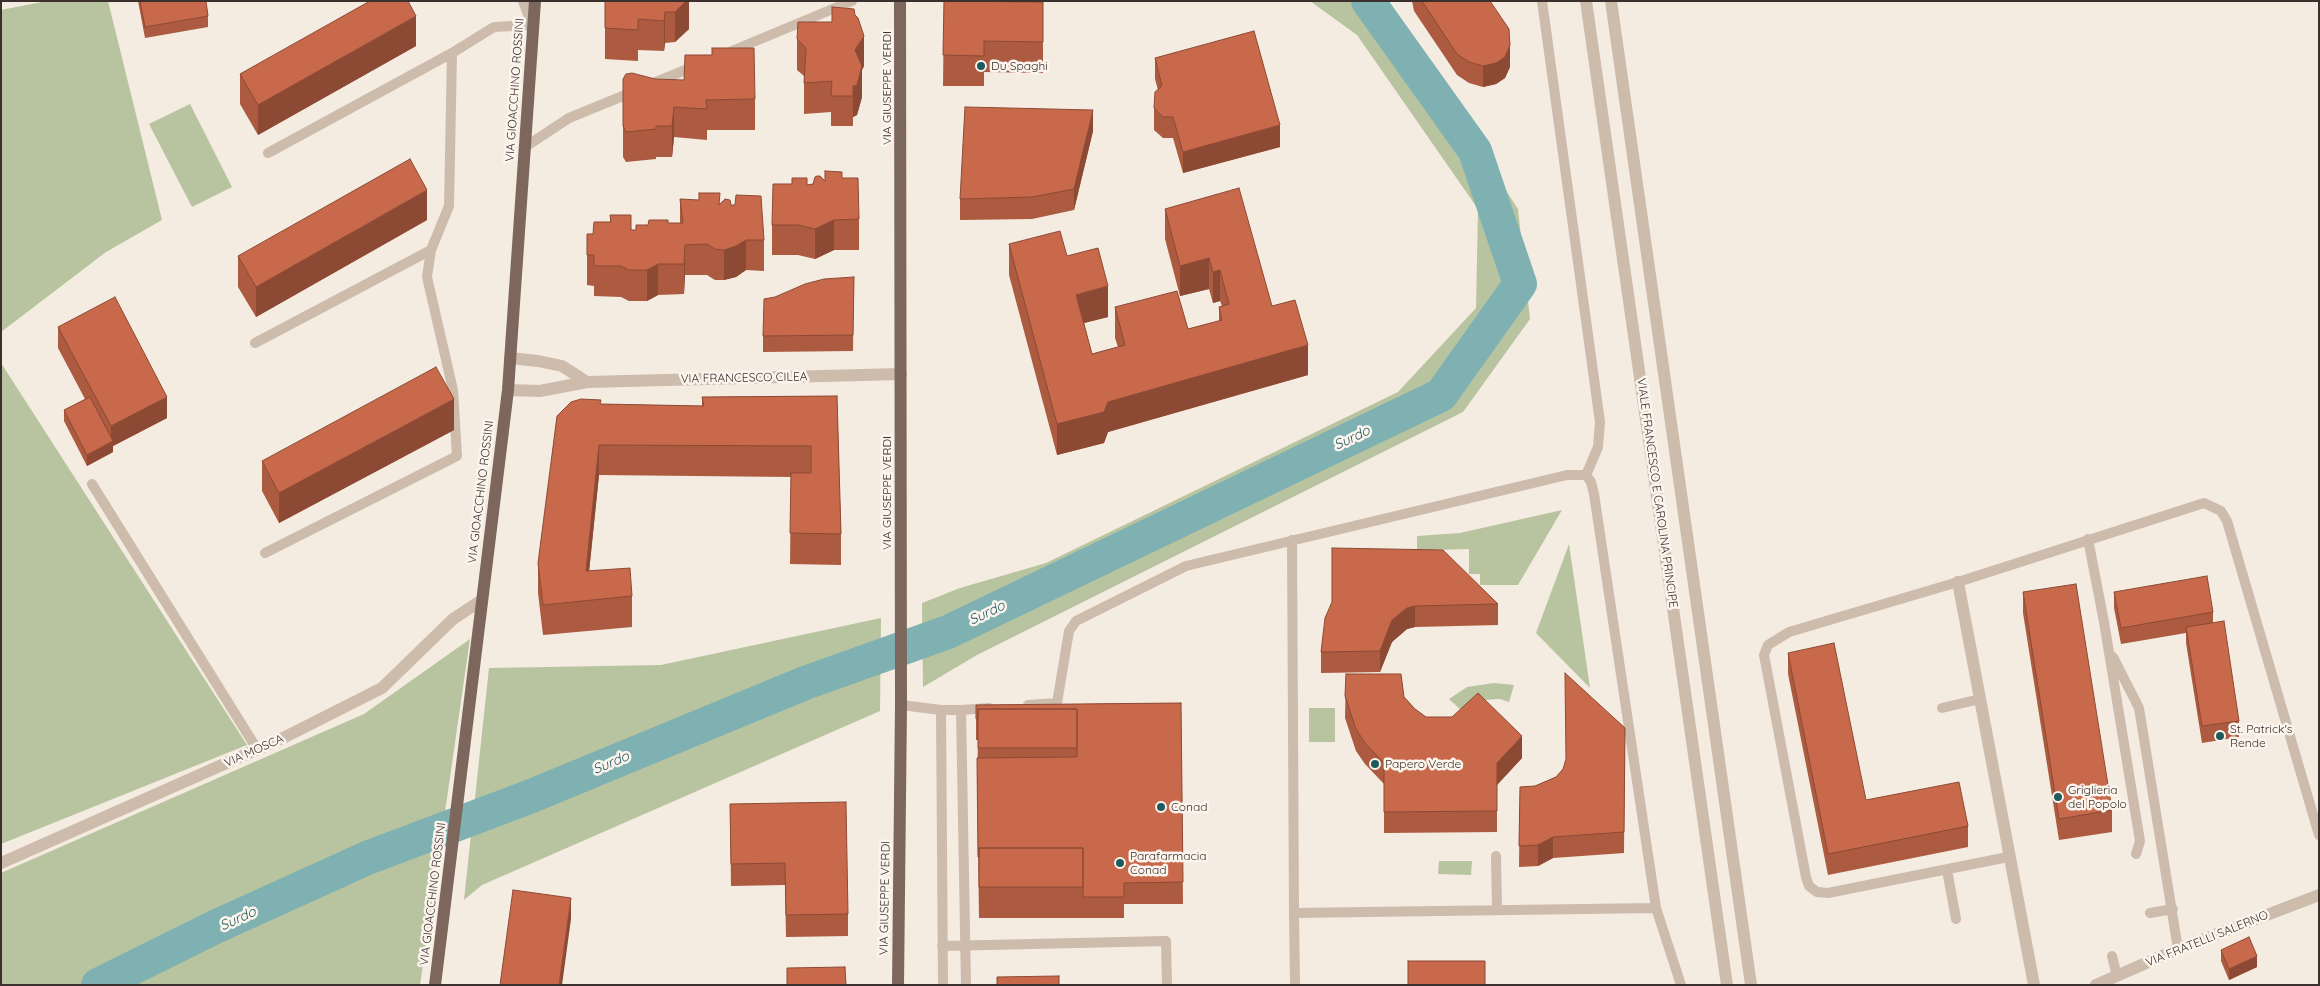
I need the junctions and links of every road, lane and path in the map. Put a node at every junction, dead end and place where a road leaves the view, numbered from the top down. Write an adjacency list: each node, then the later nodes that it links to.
1 (524, 1): 8 (street)
2 (534, 1): 8 (main road, VIA GIOACCHINO ROSSINI)
3 (852, 1): 10 (lane)
4 (900, 1): 15 (main road, VIA GIUSEPPE VERDI)
5 (1542, 1): 18 (lane)
6 (1586, 1): 59 (street, VIALE FRANCESCO E CAROLINA PRINCIPE)
7 (1611, 1): 60 (street, VIALE FRANCESCO E CAROLINA PRINCIPE)
8 (534, 25): 9 (lane); 10 (main road, VIA GIOACCHINO ROSSINI)
9 (452, 53): 11 (lane); 12 (lane)
10 (525, 147): 14 (main road, VIA GIOACCHINO ROSSINI)
11 (268, 153)
12 (431, 250): 13 (lane); 22 (lane)
13 (255, 343)
14 (510, 358): 16 (street); 17 (main road, VIA GIOACCHINO ROSSINI)
15 (901, 374): 16 (street, VIA FRANCESCO CILEA); 27 (main road, VIA GIUSEPPE VERDI)
16 (587, 382): 17 (street, VIA FRANCESCO CILEA)
17 (508, 390): 24 (main road, VIA GIOACCHINO ROSSINI)
18 (1586, 475): 21 (lane); 41 (lane)
19 (92, 484): 33 (lane)
20 (2088, 539): 23 (lane); 25 (lane); 34 (lane)
21 (1292, 540): 28 (lane); 44 (lane)
22 (265, 553)
23 (1958, 582): 26 (street); 39 (lane)
24 (482, 600): 33 (street, VIA MOSCA); 52 (main road, VIA GIOACCHINO ROSSINI)
25 (2108, 647): 35 (lane); 43 (lane)
26 (1980, 700): 30 (lane); 37 (street)
27 (901, 705): 31 (lane); 53 (main road, VIA GIUSEPPE VERDI)
28 (1020, 706)
29 (1002, 707): 32 (lane)
30 (1942, 708)
31 (941, 710): 32 (lane); 47 (lane)
32 (961, 710): 48 (lane)
33 (257, 749): 38 (street, VIA MOSCA)
34 (2319, 835)
35 (2136, 854)
36 (1496, 856): 42 (lane)
37 (2008, 857): 39 (lane); 61 (street)
38 (1, 863)
39 (1947, 870): 46 (lane)
40 (2319, 895): 49 (street, VIA FRATELLI SALERNO)
41 (1656, 908): 42 (lane); 58 (lane)
42 (1497, 910): 44 (lane)
43 (2173, 910): 45 (lane); 49 (lane)
44 (1294, 913): 57 (lane)
45 (2150, 913)
46 (1956, 919)
47 (942, 946): 48 (lane); 54 (lane)
48 (965, 946): 55 (lane); 56 (lane)
49 (2178, 949): 51 (street, VIA FRATELLI SALERNO)
50 (2112, 956): 51 (lane)
51 (2117, 976): 62 (street, VIA FRATELLI SALERNO)
52 (435, 985)
53 (898, 985)
54 (943, 985)
55 (966, 985)
56 (1167, 985)
57 (1295, 985)
58 (1681, 985)
59 (1727, 985)
60 (1752, 985)
61 (2034, 985)
62 (2096, 985)

